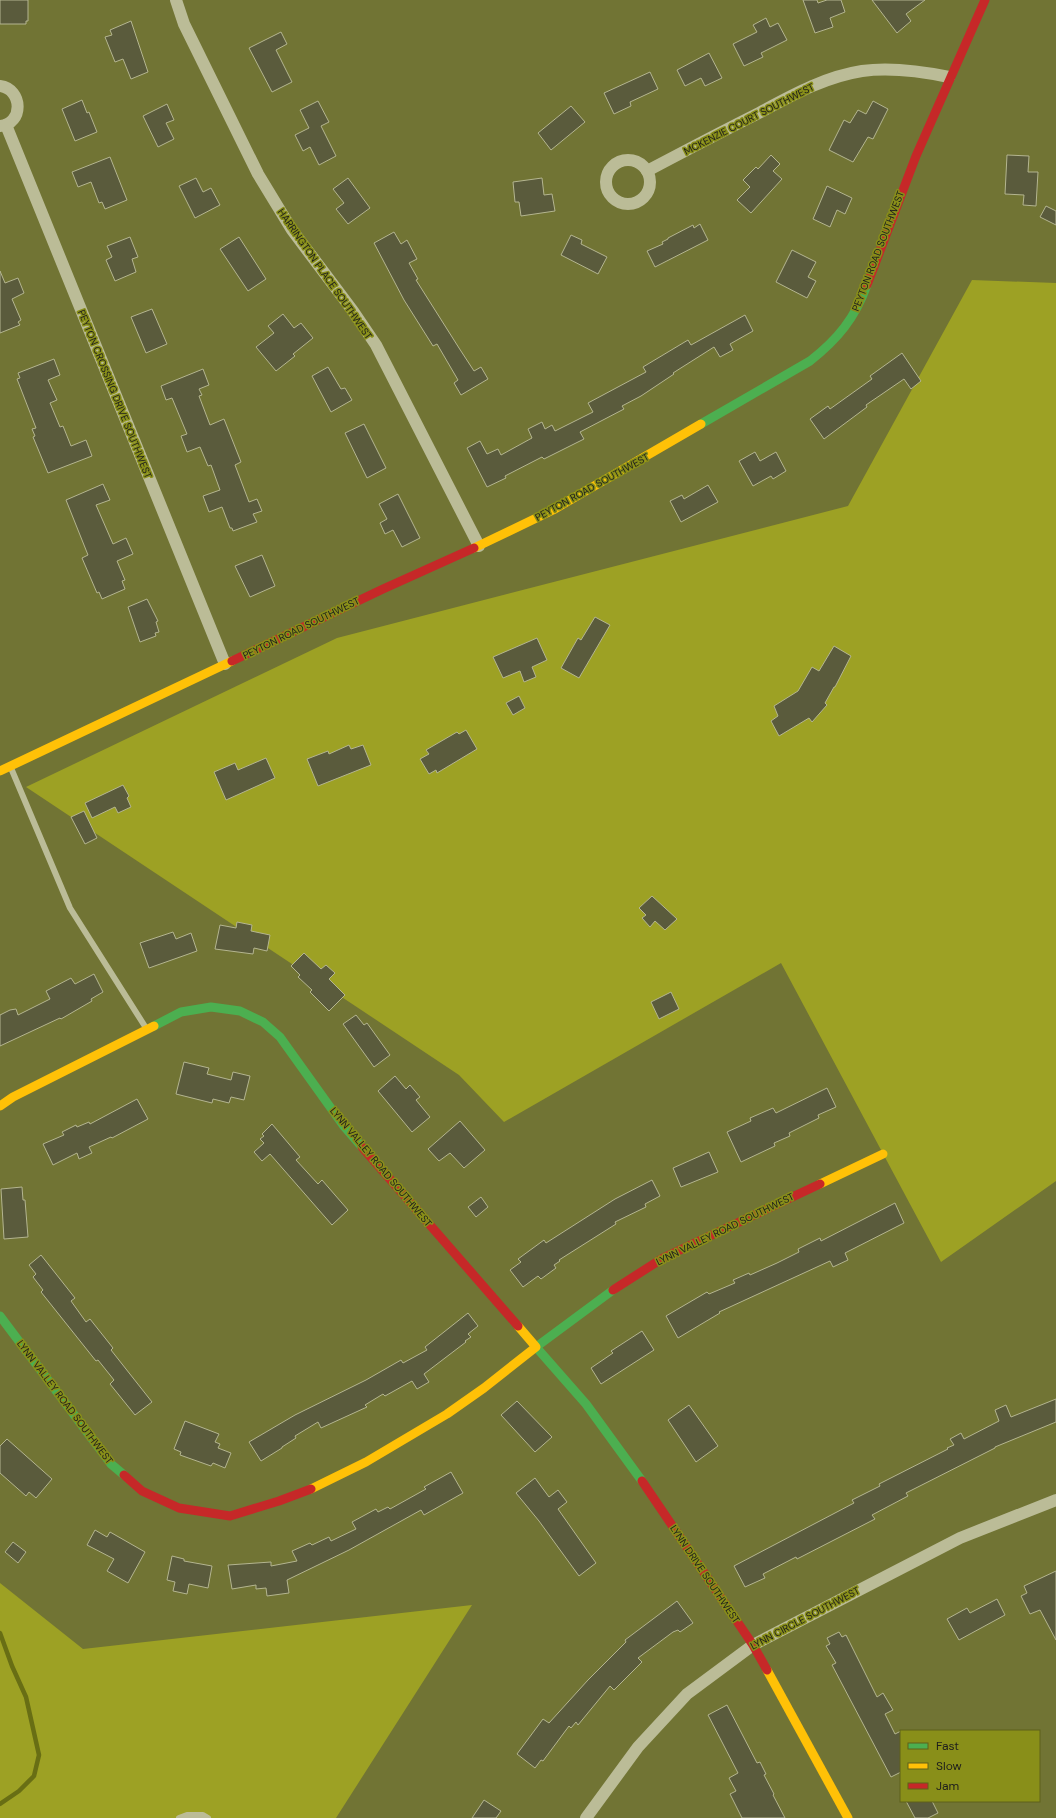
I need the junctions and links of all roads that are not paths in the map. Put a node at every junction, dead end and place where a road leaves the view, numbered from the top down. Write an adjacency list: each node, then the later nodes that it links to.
1 (176, 0): 7 (street, HARRINGTON PLACE SOUTHWEST)
2 (985, 0): 3 (street, PEYTON ROAD SOUTHWEST)
3 (949, 78): 6 (street, MCKENZIE COURT SOUTHWEST); 7 (street, PEYTON ROAD SOUTHWEST)
4 (0, 86): 5 (street, PEYTON CROSSING DRIVE SOUTHWEST)
5 (3, 125): 8 (street, PEYTON CROSSING DRIVE SOUTHWEST)
6 (647, 171)
7 (479, 546): 8 (street, PEYTON ROAD SOUTHWEST)
8 (225, 664): 9 (street, PEYTON ROAD SOUTHWEST)
9 (10, 766): 10 (street, PEYTON ROAD SOUTHWEST); 11 (lane)
10 (0, 771)
11 (147, 1030): 12 (street, LYNN VALLEY ROAD SOUTHWEST); 15 (street, LYNN VALLEY ROAD SOUTHWEST)
12 (0, 1106)
13 (883, 1154): 15 (street, LYNN VALLEY ROAD SOUTHWEST)
14 (0, 1316): 15 (street, LYNN VALLEY ROAD SOUTHWEST)
15 (536, 1347): 17 (street, LYNN DRIVE SOUTHWEST)
16 (1056, 1500): 17 (street, LYNN CIRCLE SOUTHWEST)
17 (753, 1645): 20 (street, LYNN CIRCLE SOUTHWEST); 21 (street, LYNN DRIVE SOUTHWEST)
18 (179, 1818): 19 (lane)
19 (208, 1818)
20 (586, 1818)
21 (848, 1818)

